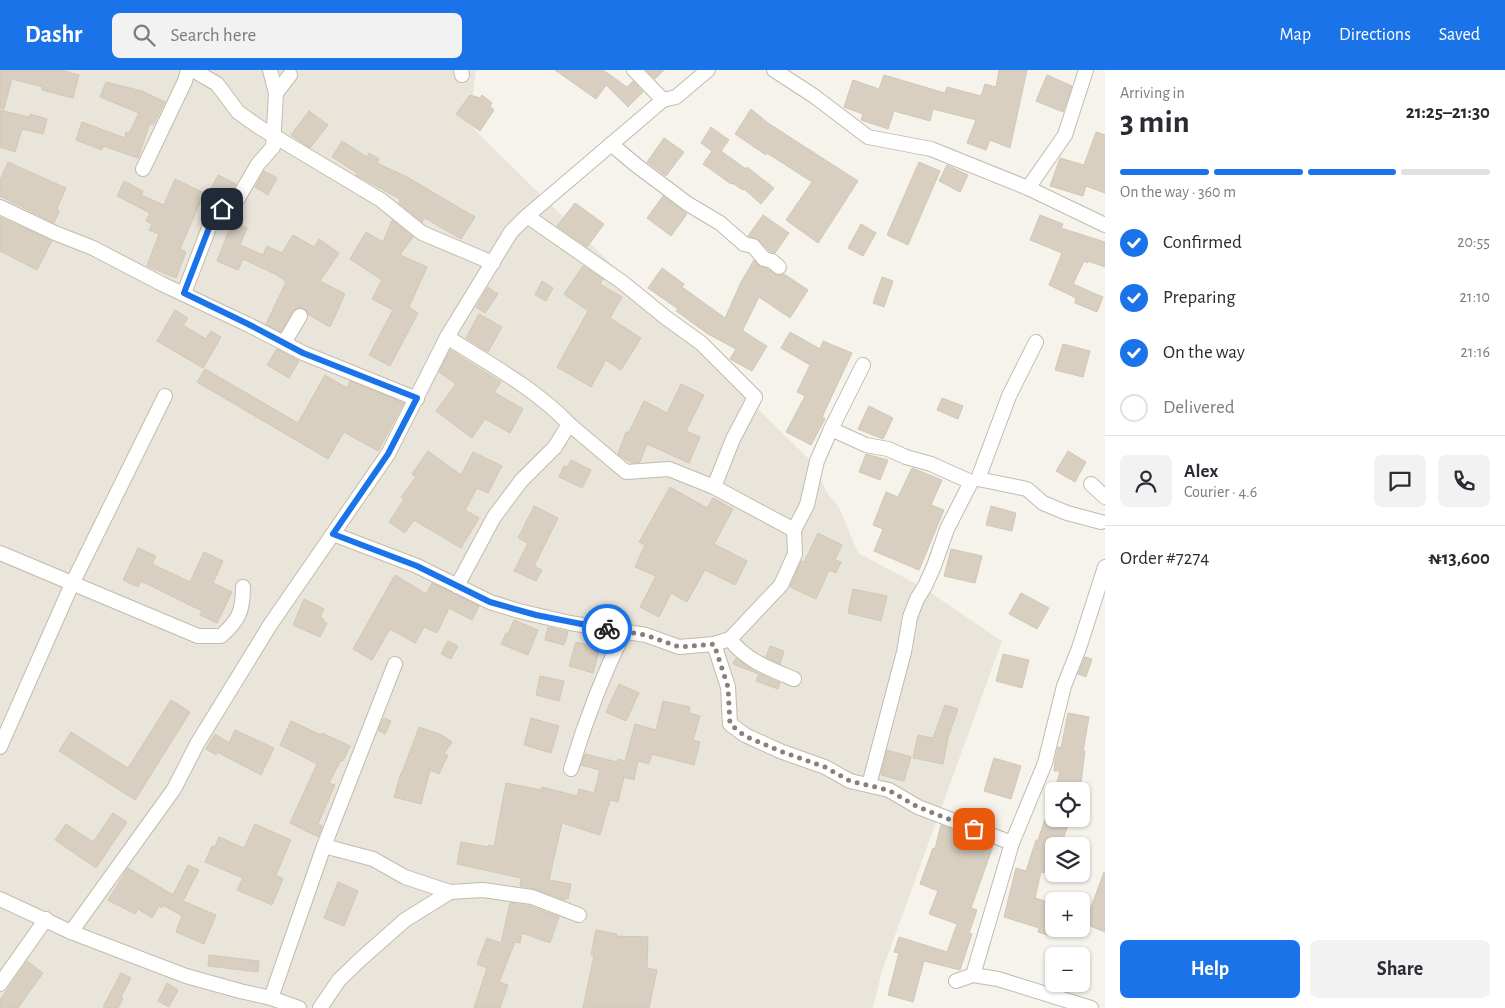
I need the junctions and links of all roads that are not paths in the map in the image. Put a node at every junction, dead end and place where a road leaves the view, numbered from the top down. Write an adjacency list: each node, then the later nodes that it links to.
1 (188, 70): 13 (street)
2 (193, 70): 11 (street)
3 (270, 70): 9 (street)
4 (634, 70): 10 (street)
5 (708, 70): 10 (street)
6 (774, 70): 14 (street)
7 (1086, 70): 14 (street)
8 (290, 75): 9 (street)
9 (276, 94): 11 (street)
10 (663, 100): 12 (street)
11 (274, 136): 18 (street); 20 (street)
12 (611, 144): 16 (street); 19 (street)
13 (143, 170)
14 (1028, 188): 17 (street)
15 (0, 208): 20 (street)
16 (526, 216): 18 (street); 32 (street)
17 (1105, 225)
18 (493, 263): 22 (street)
19 (779, 268)
20 (184, 293): 24 (street)
21 (300, 316): 24 (street)
22 (447, 337): 27 (street); 28 (street)
23 (1036, 342): 30 (street)
24 (284, 343): 27 (street)
25 (863, 366): 29 (street)
26 (165, 396): 39 (street)
27 (417, 398): 36 (street)
28 (569, 424): 32 (street); 40 (street)
29 (831, 429): 30 (street); 35 (street)
30 (974, 481): 34 (street); 49 (street)
31 (1091, 484): 33 (street)
32 (714, 487): 35 (street)
33 (1105, 497)
34 (1104, 520)
35 (794, 530): 43 (street)
36 (333, 534): 40 (street); 56 (street)
37 (0, 553): 39 (street)
38 (1105, 567): 50 (street)
39 (72, 584): 41 (street); 47 (street)
40 (457, 586): 42 (street)
41 (243, 587)
42 (624, 632): 44 (street); 48 (street)
43 (730, 639): 44 (street); 46 (street)
44 (714, 644): 49 (street)
45 (395, 664): 51 (street)
46 (794, 679)
47 (0, 746)
48 (571, 769)
49 (869, 785): 50 (street)
50 (1012, 843): 57 (street)
51 (324, 846): 52 (street); 60 (street)
52 (450, 892): 54 (street); 62 (street)
53 (0, 898): 55 (street)
54 (579, 915)
55 (46, 919): 56 (street); 59 (street)
56 (71, 932): 60 (street)
57 (973, 975): 58 (street); 63 (street)
58 (956, 981)
59 (0, 984)
60 (271, 998): 61 (street)
61 (299, 1008)
62 (320, 1008)
63 (1091, 1008)

